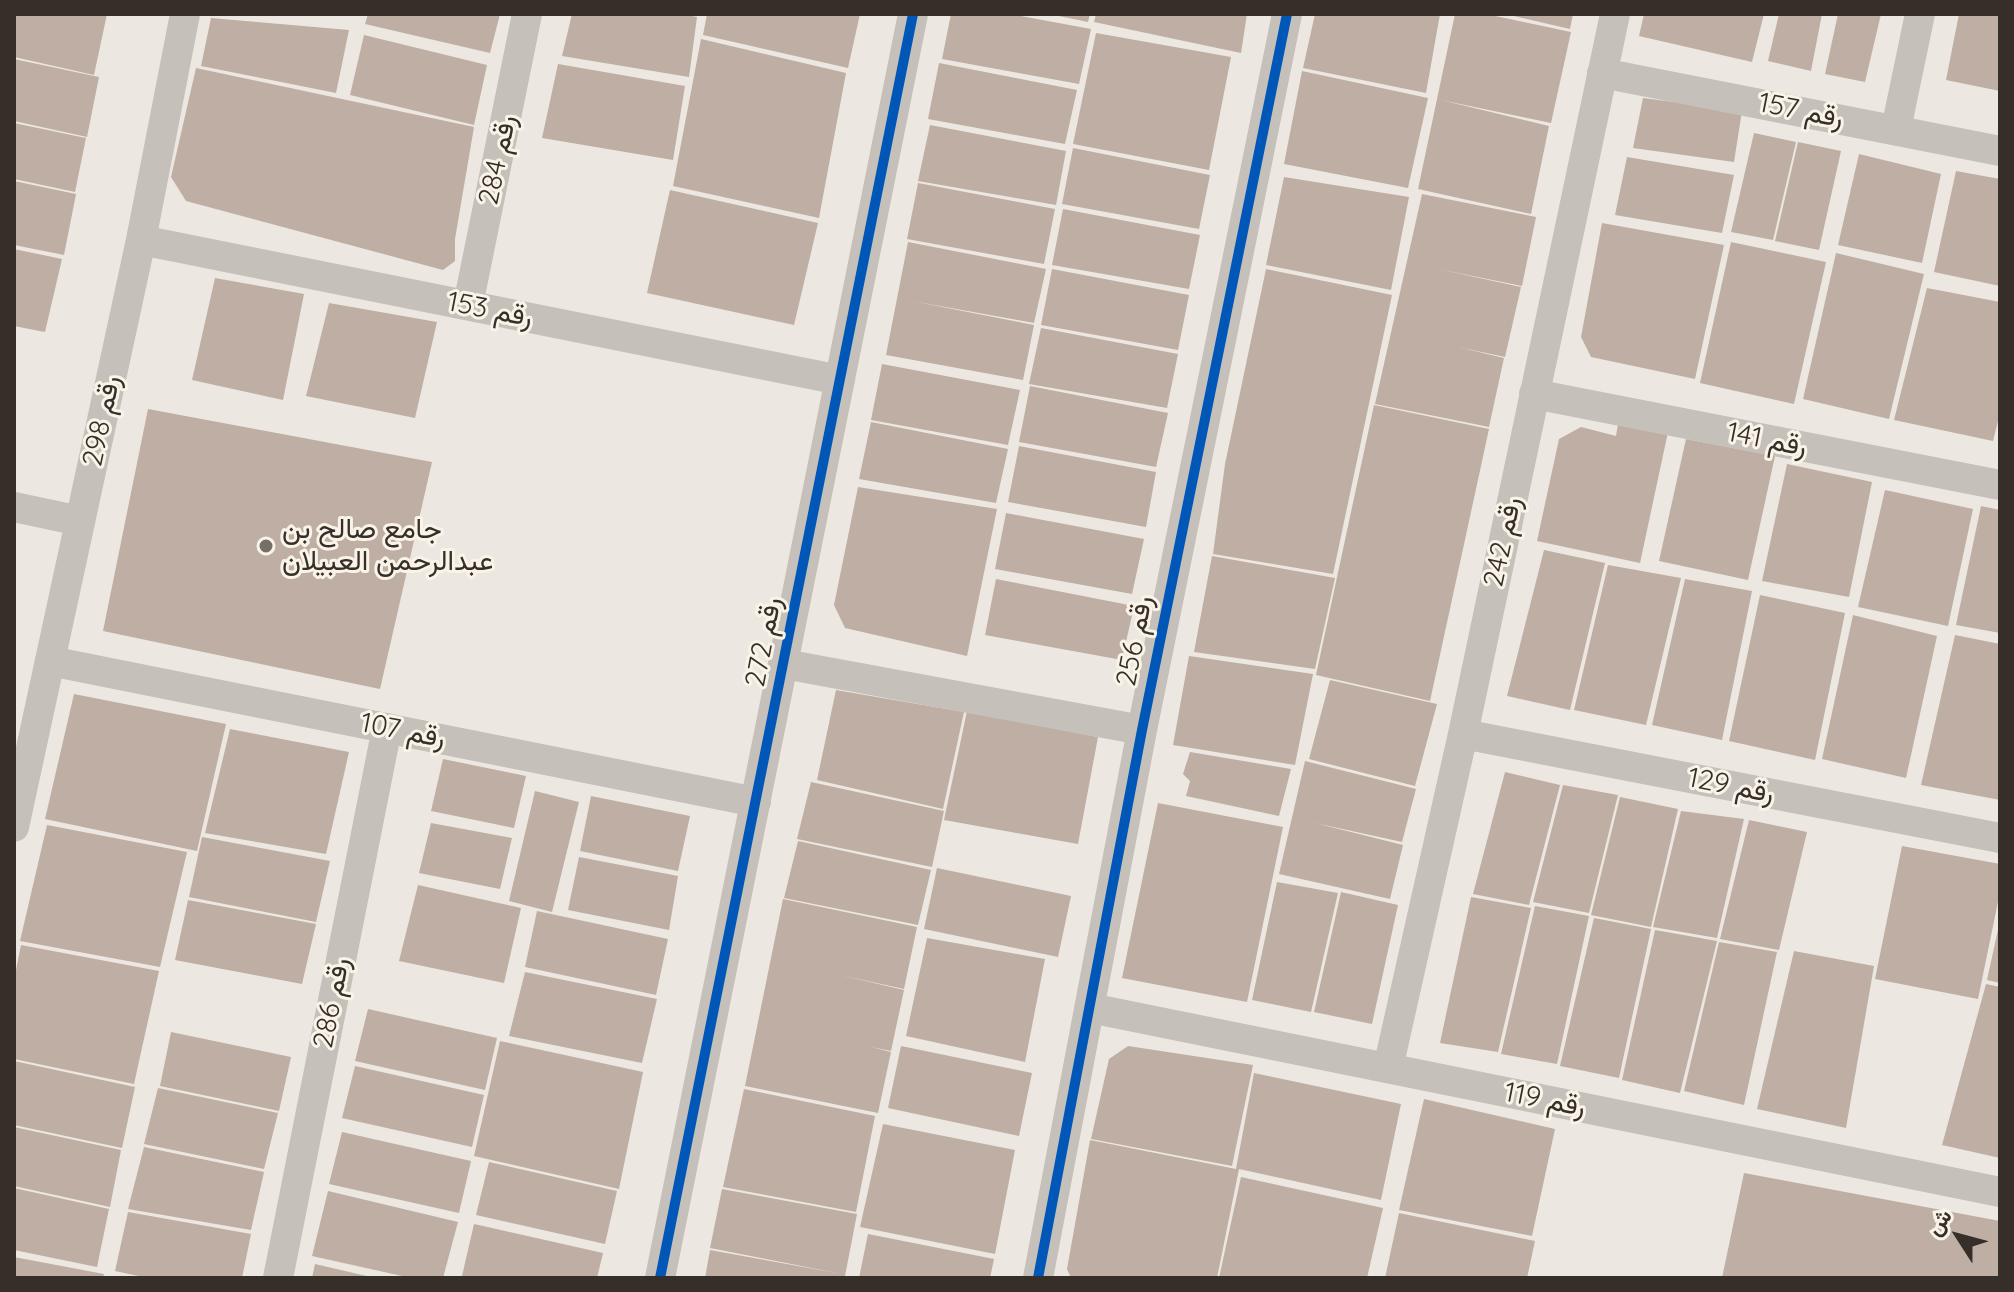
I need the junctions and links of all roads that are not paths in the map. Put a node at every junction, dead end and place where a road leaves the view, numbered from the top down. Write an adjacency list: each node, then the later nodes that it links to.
1 (185, 14): 10 (street, رقم 298)
2 (527, 14): 11 (street, رقم 284)
3 (913, 14): 12 (street, رقم 272)
4 (1287, 14): 20 (street, رقم 256)
5 (1615, 14): 7 (street, رقم 242)
6 (1920, 14): 8 (street)
7 (1602, 73): 8 (street, رقم 157); 13 (street, رقم 242)
8 (1896, 129): 9 (street, رقم 157)
9 (2000, 151)
10 (141, 240): 11 (street, رقم 153); 16 (street, رقم 298)
11 (468, 305): 12 (street, رقم 153)
12 (840, 380): 18 (street, رقم 272)
13 (1534, 394): 14 (street, رقم 141); 21 (street, رقم 242)
14 (2000, 485)
15 (14, 507): 16 (street)
16 (80, 521): 17 (street, رقم 298)
17 (50, 661): 19 (street, رقم 107); 23 (street, رقم 298)
18 (784, 664): 20 (street); 22 (street, رقم 272)
19 (387, 728): 22 (street, رقم 107); 28 (street, رقم 286)
20 (1142, 730): 25 (street, رقم 256)
21 (1463, 734): 24 (street, رقم 129); 26 (street, رقم 242)
22 (756, 802): 29 (street, رقم 272)
23 (14, 827)
24 (2000, 838)
25 (1090, 1008): 26 (street, رقم 119); 30 (street, رقم 256)
26 (1388, 1068): 27 (street, رقم 119)
27 (2000, 1192)
28 (278, 1278)
29 (660, 1278)
30 (1038, 1278)

